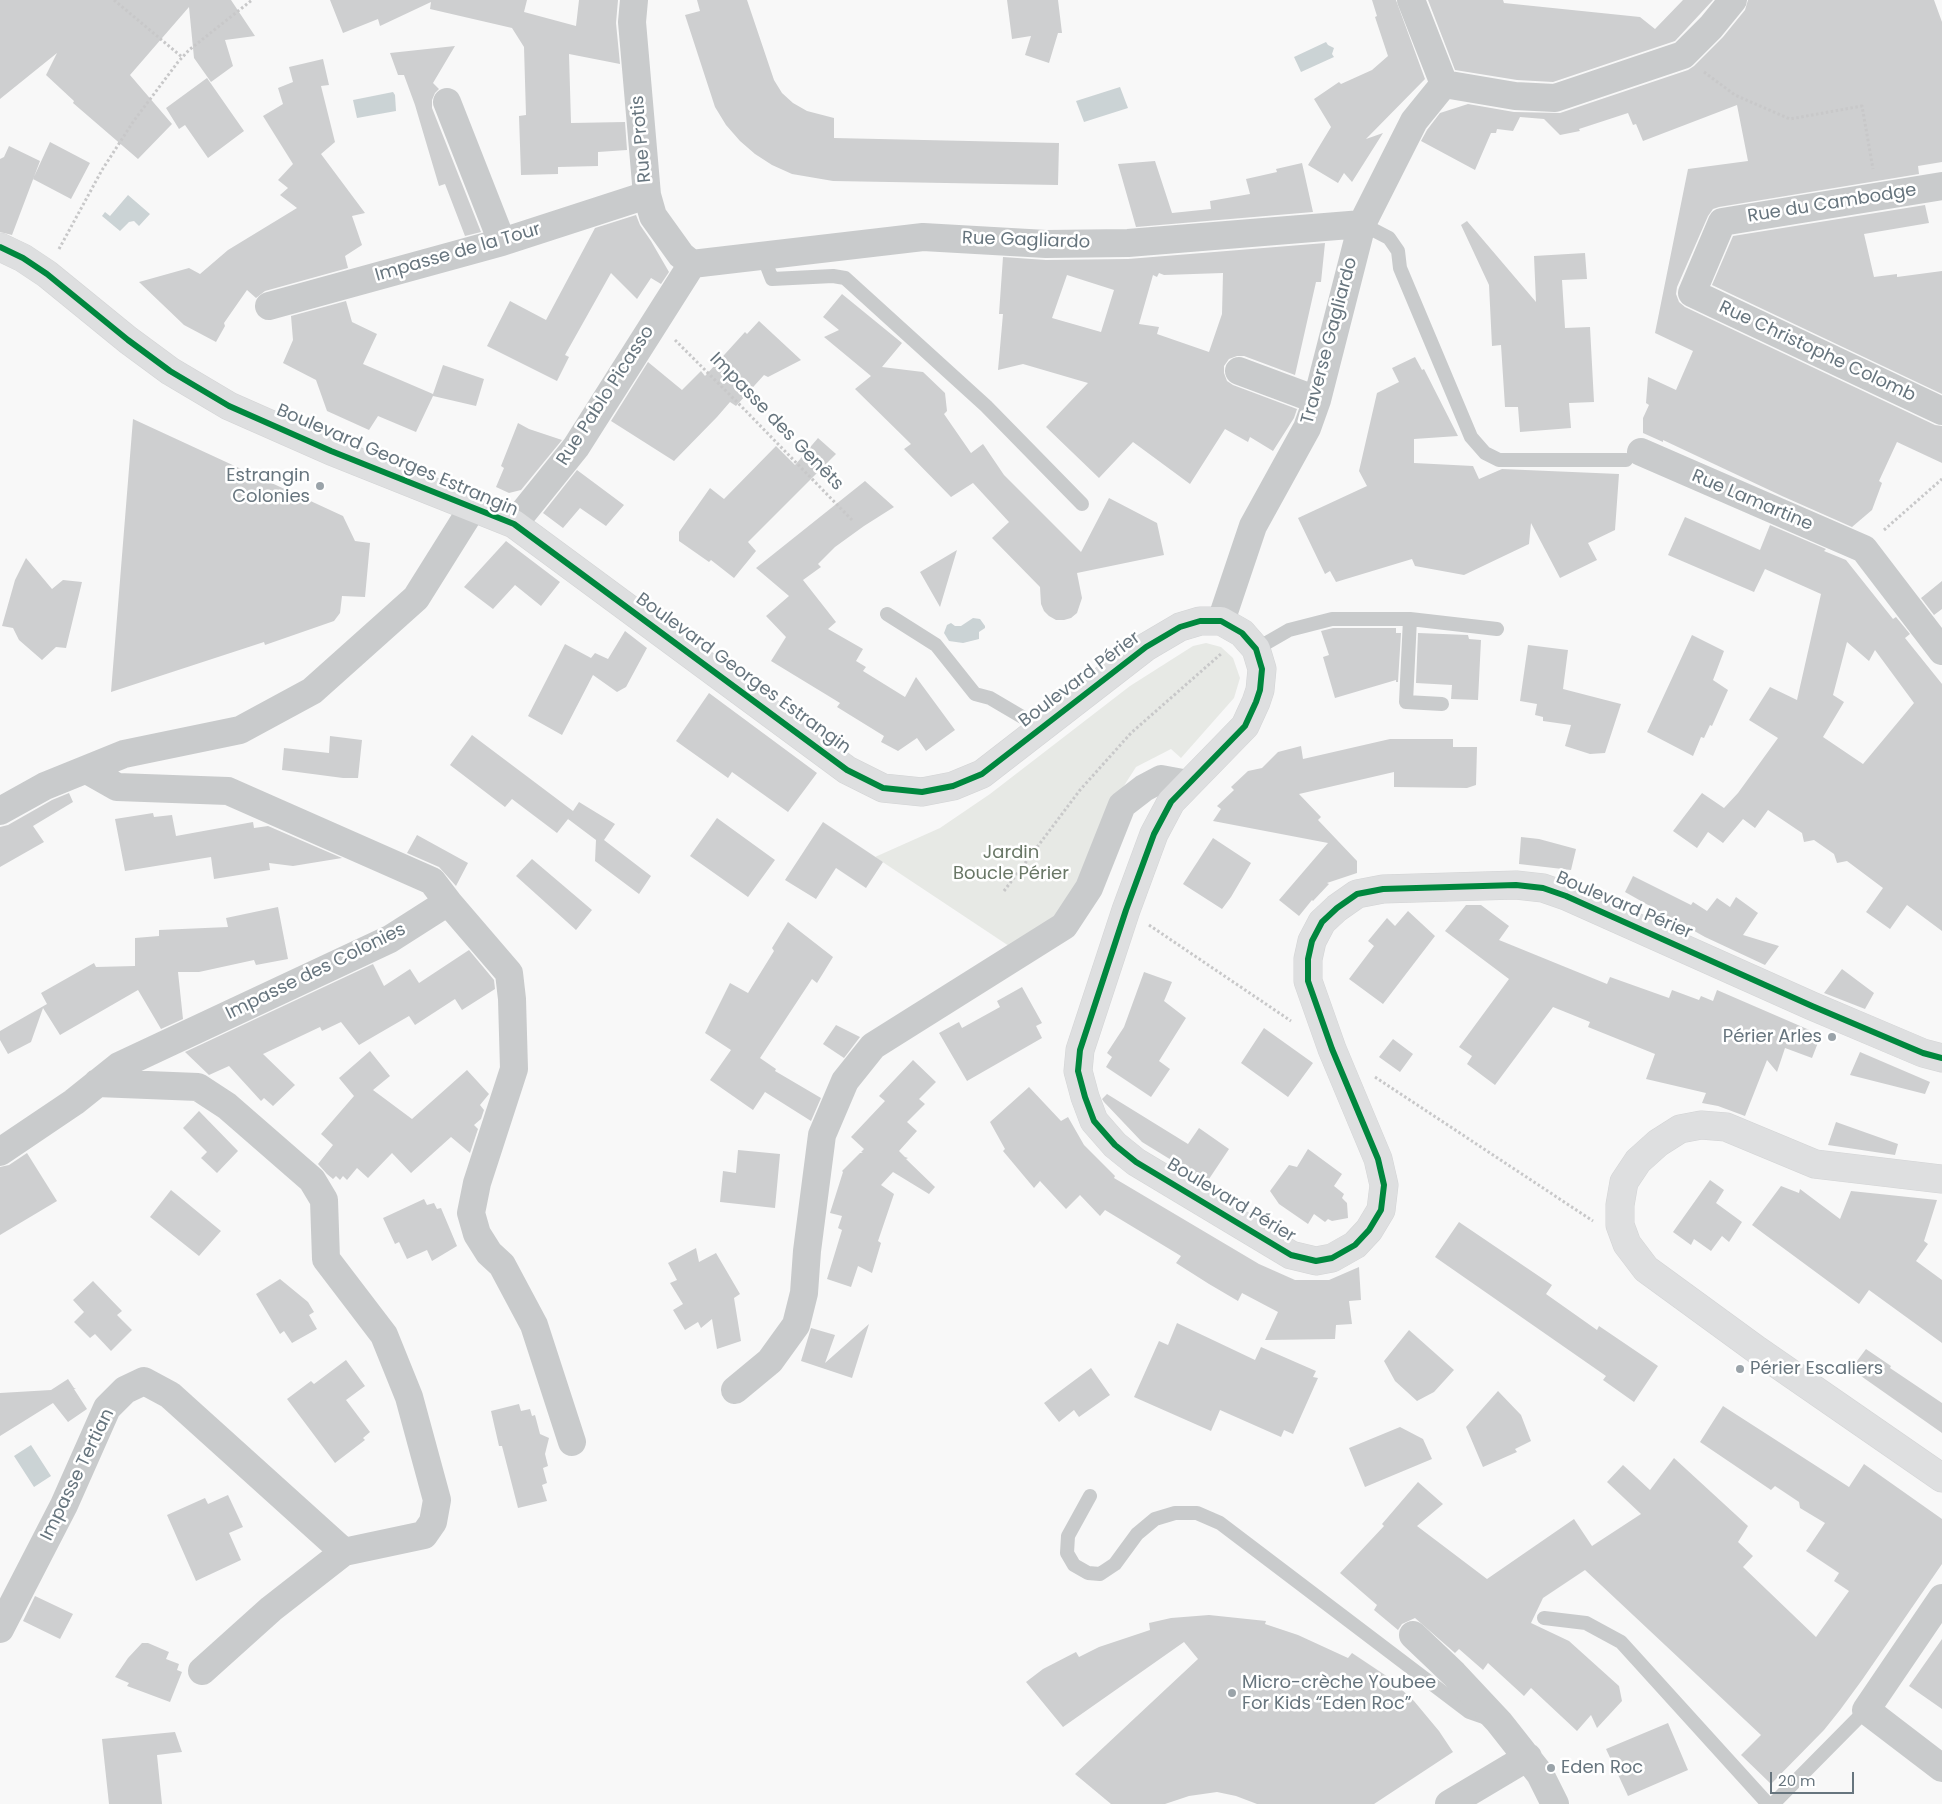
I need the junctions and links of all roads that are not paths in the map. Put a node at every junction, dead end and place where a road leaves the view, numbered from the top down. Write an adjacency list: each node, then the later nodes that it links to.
1 (634, 0): 7 (street, Rue Protis)
2 (1411, 0): 4 (street)
3 (1733, 0): 4 (street)
4 (1444, 84): 8 (street, Traverse Gagliardo)
5 (447, 102): 9 (street)
6 (1942, 186): 13 (street, Rue du Cambodge)
7 (647, 195): 9 (street, Impasse de la Tour); 12 (street, Rue Protis)
8 (1362, 224): 11 (street, Rue Gagliardo); 16 (street, Traverse Gagliardo); 18 (lane)
9 (502, 242): 14 (street, Impasse de la Tour)
10 (0, 247): 20 (street, Boulevard Georges Estrangin)
11 (763, 256): 12 (street, Rue Gagliardo); 19 (lane)
12 (692, 264): 21 (street, Rue Pablo Picasso)
13 (1692, 293): 17 (street, Rue Christophe Colomb)
14 (269, 306)
15 (1239, 370): 16 (street)
16 (1317, 400): 25 (street, Traverse Gagliardo)
17 (1942, 411)
18 (1633, 456): 26 (street, Rue Lamartine)
19 (1082, 504)
20 (473, 506): 21 (street, Boulevard Georges Estrangin); 29 (street)
21 (514, 524): 30 (street, Boulevard Georges Estrangin)
22 (887, 614): 28 (lane)
23 (1410, 619): 24 (lane); 25 (lane); 27 (lane)
24 (1497, 629)
25 (1240, 634): 28 (street, Boulevard Périer); 31 (street, Boulevard Périer)
26 (1942, 651)
27 (1442, 704)
28 (1041, 728): 30 (street, Boulevard Périer)
29 (87, 770): 32 (street); 33 (street)
30 (847, 770)
31 (1188, 784): 34 (street, Boulevard Périer); 38 (street)
32 (0, 811)
33 (448, 902): 35 (street, Impasse des Colonies); 39 (street)
34 (1942, 1058)
35 (97, 1083): 36 (street, Impasse des Colonies); 42 (street)
36 (0, 1152)
37 (1942, 1179): 40 (street)
38 (735, 1390)
39 (572, 1442)
40 (1942, 1478)
41 (1090, 1496): 49 (lane)
42 (344, 1552): 45 (street, Impasse Tertian); 47 (street)
43 (1942, 1598): 48 (street)
44 (1544, 1618): 54 (lane)
45 (0, 1629)
46 (1413, 1636): 49 (street)
47 (202, 1672)
48 (1866, 1710): 51 (street); 55 (lane)
49 (1499, 1722): 50 (street)
50 (1528, 1757): 52 (street); 53 (street)
51 (1942, 1768)
52 (1449, 1804)
53 (1555, 1804)
54 (1768, 1804)
55 (1773, 1804)

